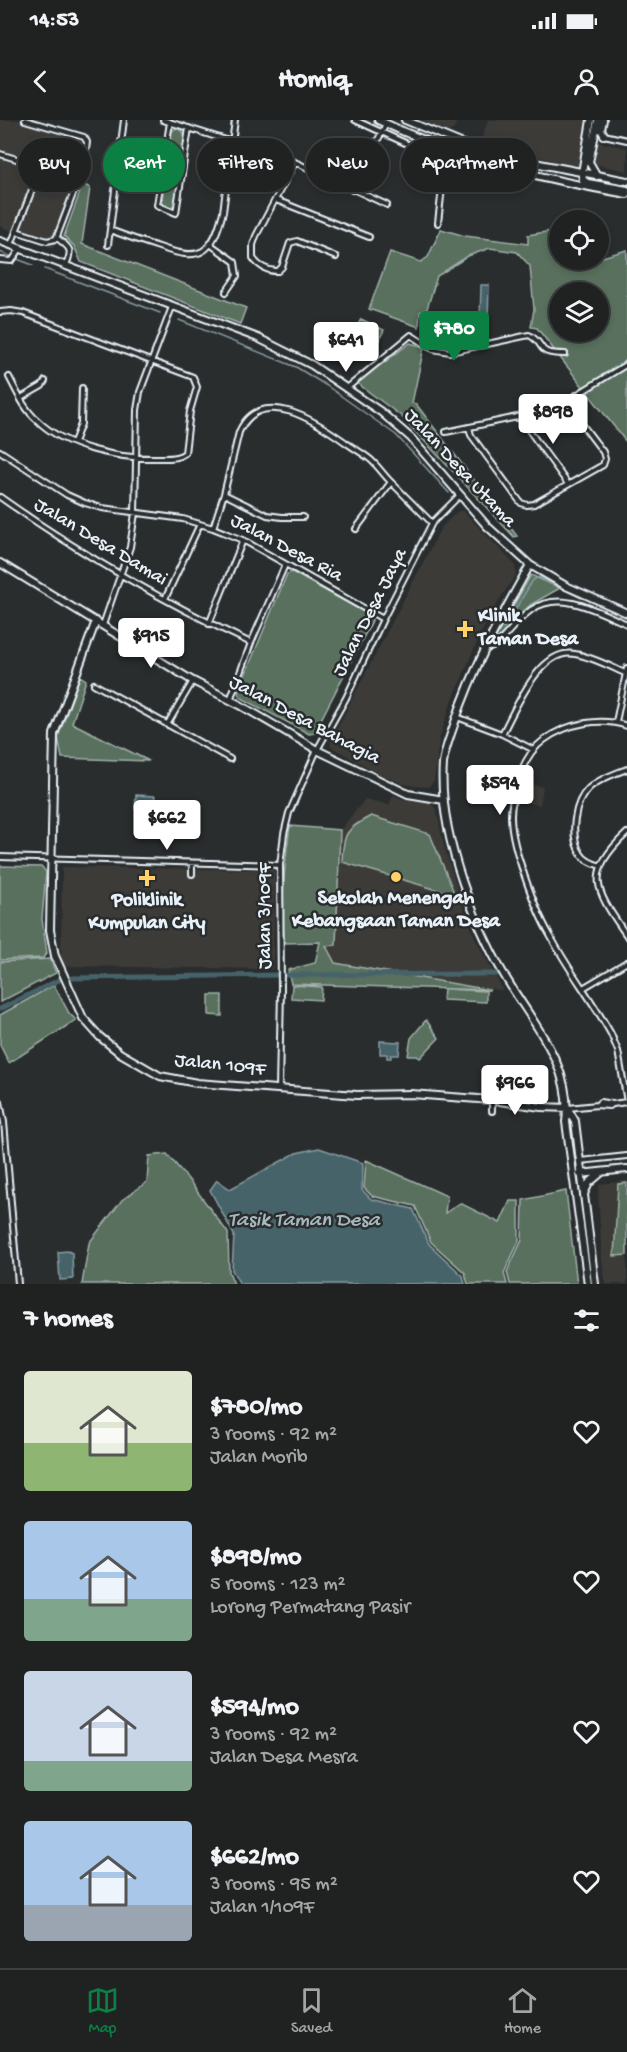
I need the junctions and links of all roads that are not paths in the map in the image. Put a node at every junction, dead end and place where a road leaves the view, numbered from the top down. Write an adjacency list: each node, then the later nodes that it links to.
1 (25, 120): 17 (street)
2 (124, 120): 41 (street)
3 (163, 120): 11 (street)
4 (235, 120): 19 (street)
5 (355, 120): 15 (street)
6 (378, 120): 12 (street)
7 (405, 120): 28 (street)
8 (591, 120): 28 (street)
9 (598, 120): 14 (street)
10 (603, 120): 16 (street)
11 (170, 122): 13 (street); 13 (street)
12 (386, 124): 15 (street); 21 (street)
13 (189, 128): 18 (street)
14 (596, 132): 16 (street); 30 (street)
15 (382, 133): 20 (street); 23 (street)
16 (604, 135): 22 (street)
17 (86, 138)
18 (222, 138)
19 (232, 138)
20 (379, 138)
21 (418, 138)
22 (627, 140)
23 (401, 141)
24 (0, 154): 25 (street)
25 (18, 159)
26 (295, 162): 27 (street); 38 (street)
27 (306, 167)
28 (582, 172): 30 (street); 37 (street)
29 (537, 175): 37 (street)
30 (597, 176): 31 (street)
31 (627, 181)
32 (31, 192): 42 (street)
33 (74, 192): 44 (street)
34 (226, 192): 46 (street)
35 (357, 192): 39 (street)
36 (442, 192): 40 (street)
37 (627, 192)
38 (276, 200): 43 (street); 50 (street)
39 (387, 205)
40 (438, 223)
41 (110, 230): 46 (street); 48 (street)
42 (16, 231): 44 (street); 47 (street)
43 (369, 237)
44 (57, 238): 52 (street)
45 (0, 241): 47 (street, Jalan Desa Utama)
46 (210, 244): 53 (street)
47 (11, 245): 49 (street, Jalan Desa Utama)
48 (108, 245)
49 (21, 249): 51 (street); 52 (street, Jalan Desa Utama)
50 (336, 257)
51 (0, 260)
52 (66, 265): 54 (street, Jalan Desa Utama)
53 (226, 292)
54 (172, 307): 57 (street); 62 (street, Jalan Desa Utama)
55 (0, 312): 57 (street)
56 (565, 354): 62 (street)
57 (151, 362): 70 (street); 70 (street)
58 (627, 364): 64 (street)
59 (9, 377): 63 (street)
60 (45, 381): 63 (street)
61 (82, 388): 68 (street)
62 (347, 388): 74 (street, Jalan Desa Utama)
63 (21, 398): 68 (street)
64 (565, 402): 65 (street); 72 (street)
65 (520, 417): 66 (street); 72 (street)
66 (469, 427): 67 (street); 72 (street)
67 (446, 432)
68 (74, 442): 70 (street)
69 (0, 451): 76 (street, Jalan Desa Ria)
70 (136, 459): 76 (street)
71 (391, 483): 73 (street); 78 (street); 81 (street)
72 (568, 484)
73 (224, 494): 77 (street); 80 (street)
74 (460, 495): 78 (street, Jalan Desa Jaya); 85 (street, Jalan Desa Utama)
75 (0, 498): 86 (street, Jalan Desa Damai)
76 (135, 513): 79 (street, Jalan Desa Ria); 86 (street)
77 (303, 518)
78 (432, 523): 89 (street, Jalan Desa Jaya)
79 (200, 524): 80 (street, Jalan Desa Ria); 87 (street)
80 (213, 528): 82 (street, Jalan Desa Ria)
81 (356, 529)
82 (243, 540): 84 (street, Jalan Desa Ria); 91 (street)
83 (0, 563): 90 (street, Jalan Desa Bahagia)
84 (285, 565): 89 (street, Jalan Desa Ria); 94 (street)
85 (530, 565): 88 (street, Jalan Desa Utama); 95 (street)
86 (122, 574): 87 (street, Jalan Desa Damai); 93 (street)
87 (165, 599): 91 (street, Jalan Desa Damai)
88 (627, 613)
89 (383, 619): 107 (street, Jalan Desa Jaya)
90 (96, 621): 93 (street, Jalan Desa Bahagia); 113 (street, Jalan 109F)
91 (209, 624): 94 (street, Jalan Desa Damai)
92 (627, 624): 95 (street)
93 (103, 625): 98 (street, Jalan Desa Bahagia)
94 (251, 643): 100 (street)
95 (485, 647): 101 (street)
96 (627, 668): 97 (street)
97 (626, 674): 102 (street); 105 (street)
98 (193, 681): 100 (street, Jalan Desa Bahagia); 103 (street)
99 (94, 684): 103 (street)
100 (230, 700): 107 (street, Jalan Desa Bahagia)
101 (457, 717): 105 (street); 110 (street)
102 (616, 722): 104 (street); 106 (street)
103 (167, 725): 108 (street)
104 (627, 726)
105 (502, 734): 106 (street)
106 (532, 749): 120 (street)
107 (317, 750): 110 (street, Jalan Desa Bahagia); 115 (street, Jalan 3/109F)
108 (230, 759)
109 (627, 769): 116 (street)
110 (444, 800): 125 (street)
111 (627, 833): 116 (street)
112 (0, 857): 113 (street)
113 (52, 859): 114 (street); 121 (street, Jalan 109F)
114 (192, 862): 115 (street); 117 (street)
115 (280, 865): 121 (street, Jalan 3/109F)
116 (601, 866): 118 (street)
117 (192, 874)
118 (627, 936)
119 (627, 962): 120 (street)
120 (583, 988): 124 (street)
121 (279, 1089): 122 (street, Jalan 109F)
122 (492, 1100): 125 (street, Jalan 109F); 126 (street)
123 (0, 1102): 134 (street)
124 (627, 1102): 125 (street)
125 (568, 1108): 128 (street); 131 (street)
126 (492, 1111)
127 (627, 1156): 128 (street)
128 (580, 1161): 132 (street)
129 (627, 1169): 130 (street)
130 (602, 1172): 132 (street); 133 (street)
131 (574, 1174): 132 (street); 135 (street)
132 (581, 1174): 133 (street)
133 (583, 1197): 136 (street)
134 (18, 1284)
135 (588, 1284)
136 (595, 1284)

